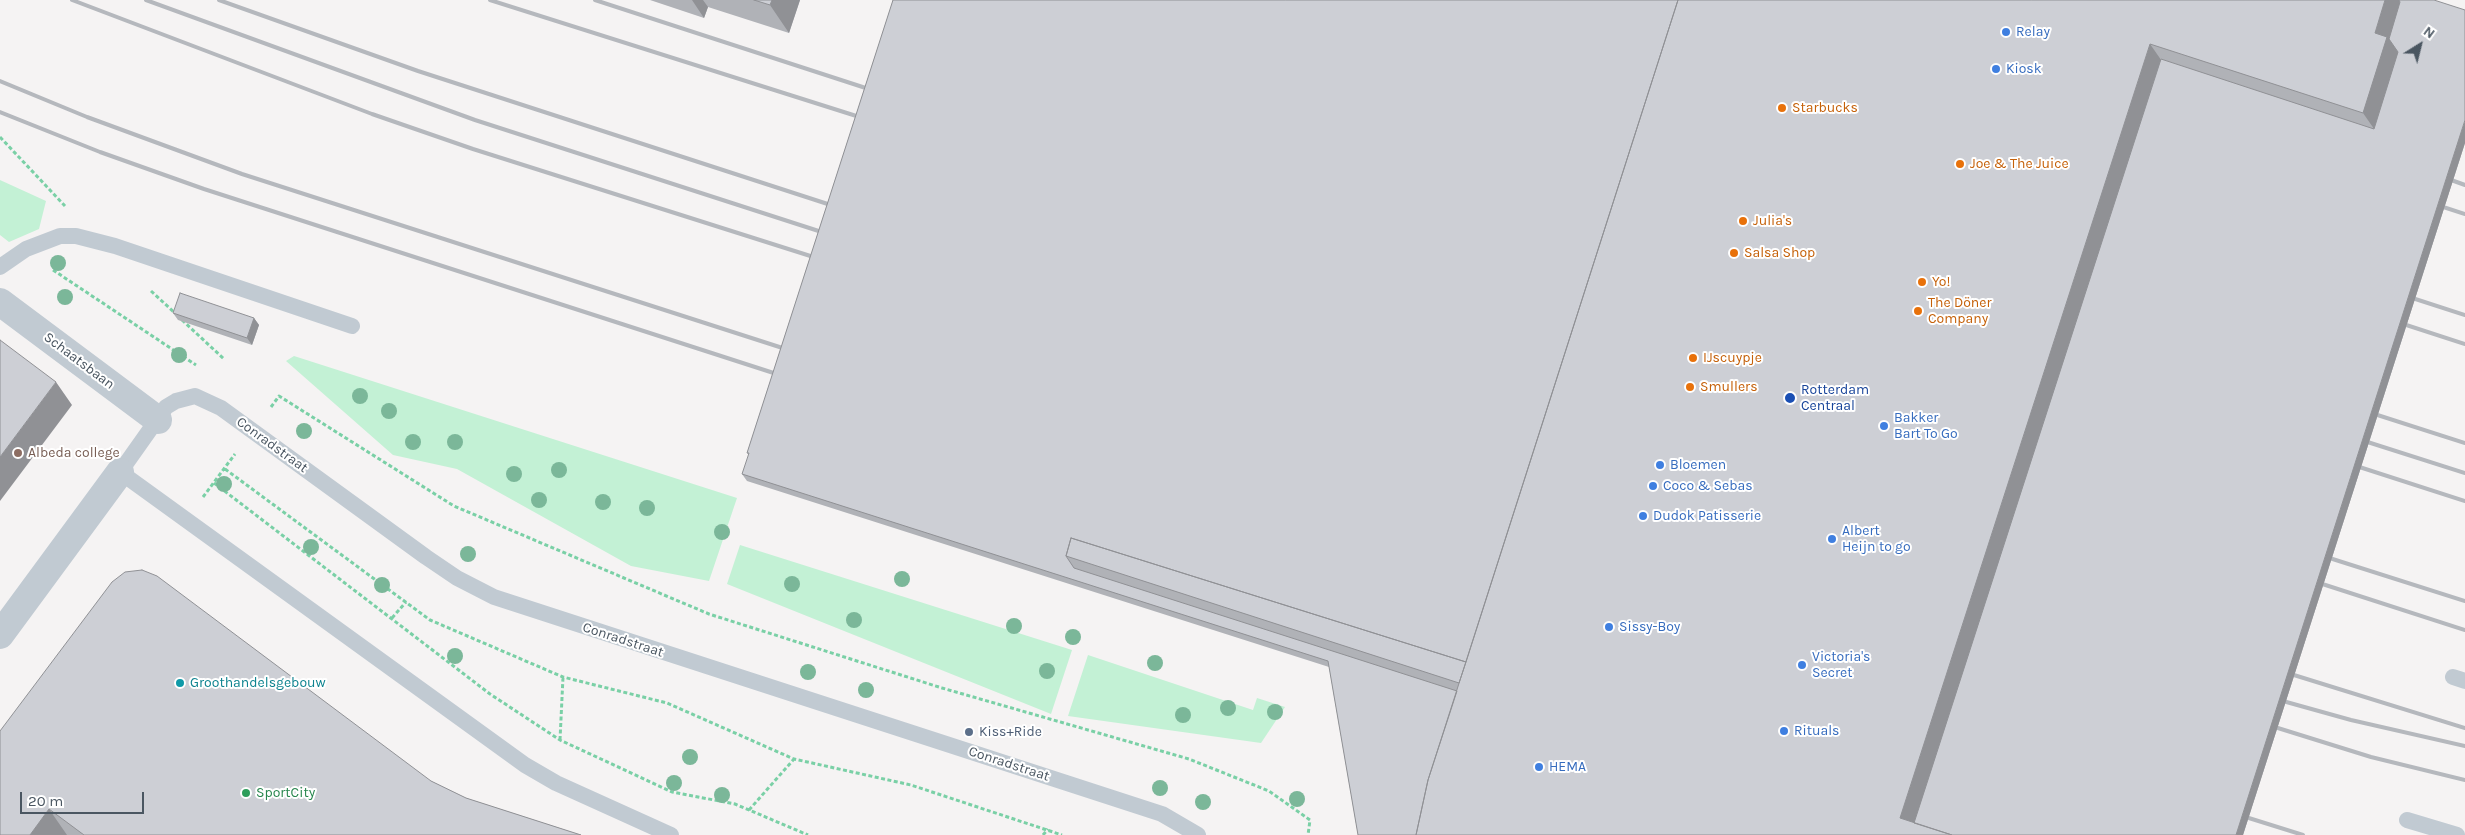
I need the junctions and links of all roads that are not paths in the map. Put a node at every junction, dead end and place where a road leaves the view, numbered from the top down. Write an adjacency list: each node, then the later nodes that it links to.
1 (0, 267): 3 (lane)
2 (0, 302): 4 (street, Schaatsbaan)
3 (352, 326)
4 (158, 420): 5 (lane, Conradstraat); 9 (lane, Conradstraat)
5 (120, 472): 6 (street, Conradstraat); 8 (lane)
6 (0, 635)
7 (2407, 820): 10 (lane)
8 (671, 835)
9 (1198, 835)
10 (2458, 835)

